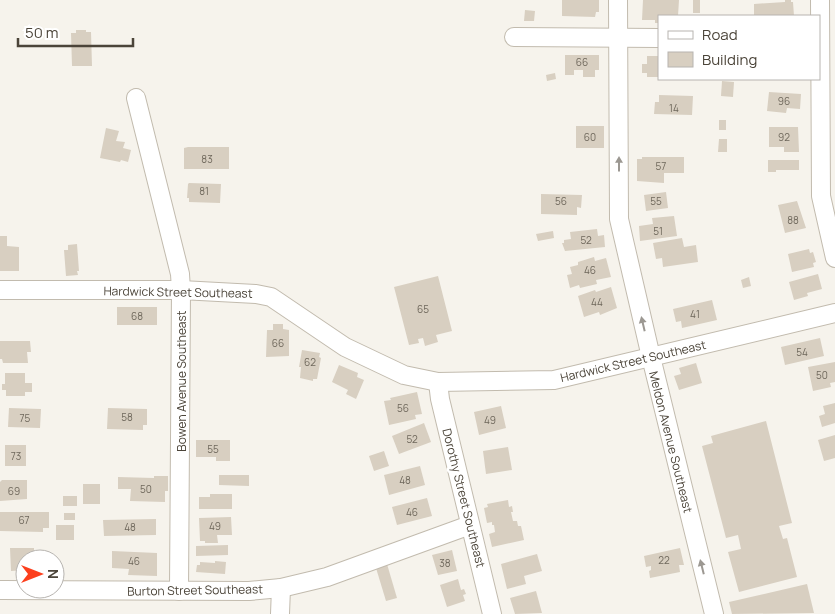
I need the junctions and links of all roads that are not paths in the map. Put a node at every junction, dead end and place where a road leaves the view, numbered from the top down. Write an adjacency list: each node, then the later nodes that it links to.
1 (618, 0): 4 (street, Meldon Avenue Southeast)
2 (820, 0): 6 (street)
3 (514, 37): 4 (street)
4 (618, 38): 5 (street); 12 (street, Meldon Avenue Southeast, one-way to 4)
5 (658, 38)
6 (825, 40): 8 (street)
7 (136, 98): 10 (street, Bowen Avenue Southeast)
8 (835, 258)
9 (0, 290): 10 (street, Hardwick Street Southeast)
10 (181, 290): 13 (street, Hardwick Street Southeast); 17 (street, Bowen Avenue Southeast)
11 (835, 313): 12 (street, Hardwick Street Southeast)
12 (651, 357): 13 (street, Hardwick Street Southeast); 20 (street, Meldon Avenue Southeast, one-way to 12)
13 (438, 382): 14 (street, Dorothy Street Southeast)
14 (470, 524): 15 (street, Burton Street Southeast); 19 (street, Dorothy Street Southeast)
15 (281, 588): 17 (street, Burton Street Southeast); 18 (street)
16 (0, 590): 17 (street, Burton Street Southeast)
17 (179, 591)
18 (280, 614)
19 (492, 614)
20 (714, 614)

